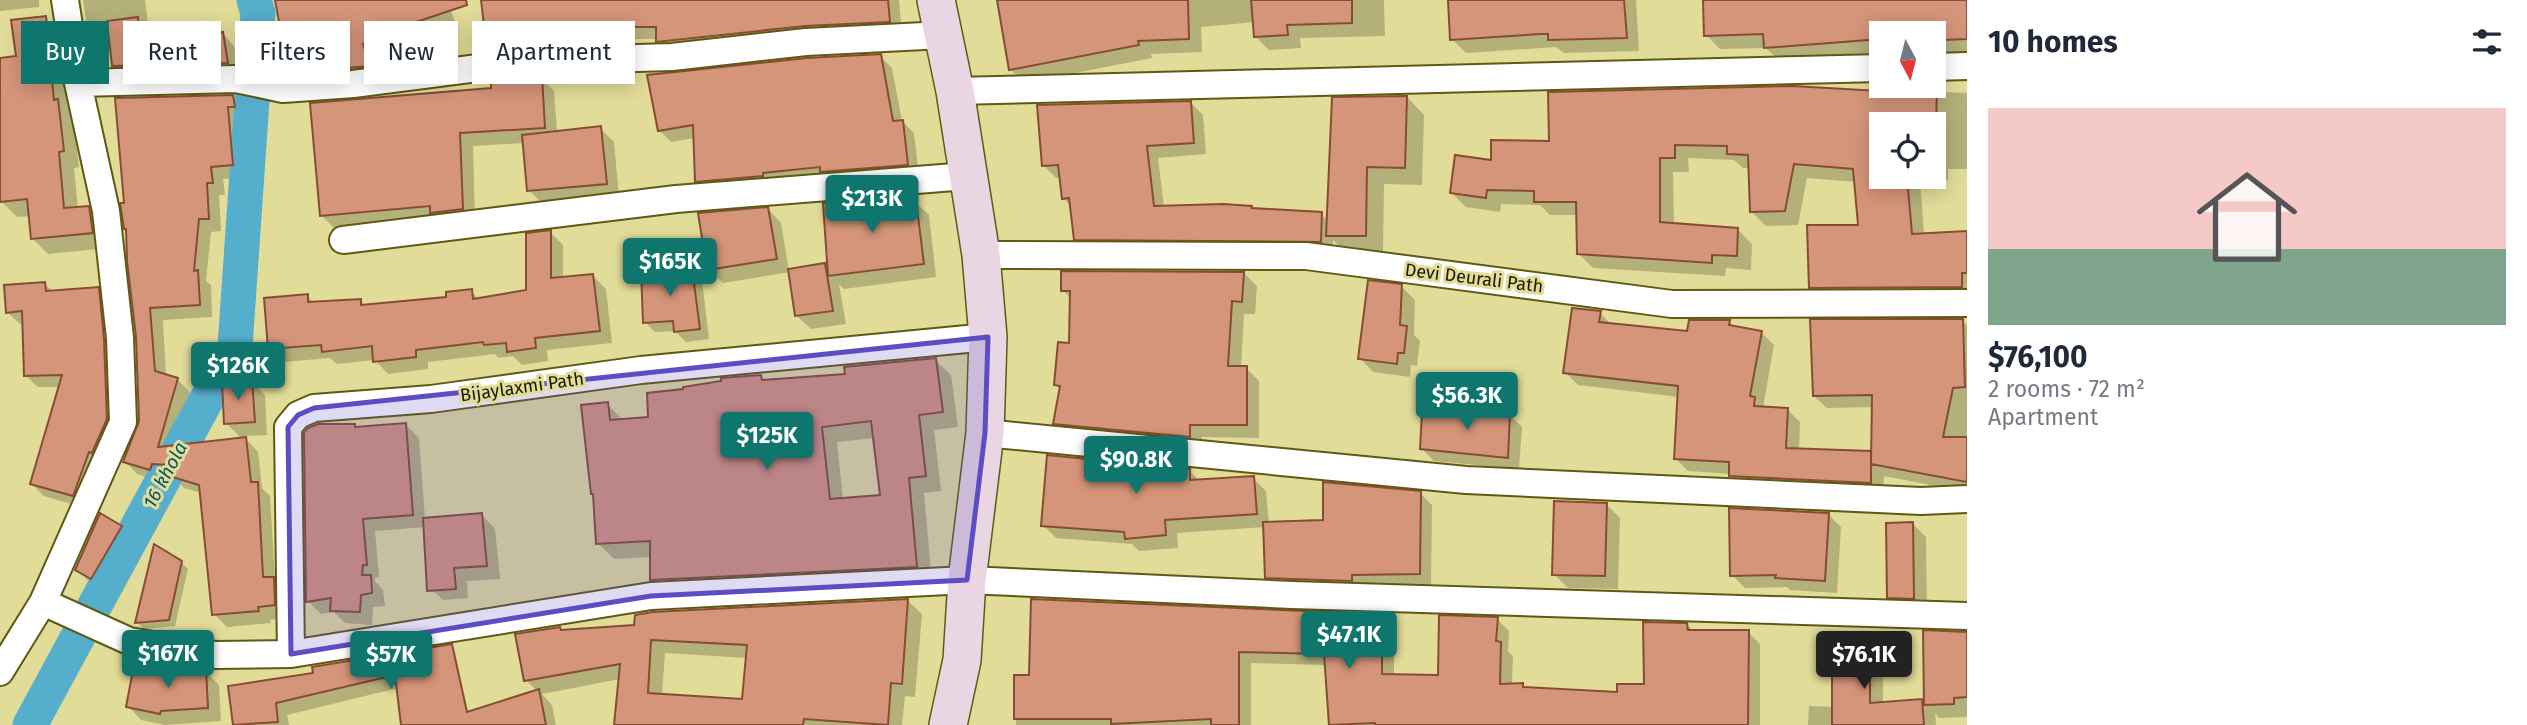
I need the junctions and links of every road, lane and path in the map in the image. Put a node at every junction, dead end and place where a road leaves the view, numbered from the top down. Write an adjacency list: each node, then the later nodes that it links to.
1 (65, 0): 3 (street)
2 (940, 17): 7 (street); 9 (street)
3 (68, 21)
4 (1967, 66): 5 (street)
5 (1946, 67)
6 (1869, 68): 9 (street)
7 (109, 82)
8 (78, 84): 18 (street)
9 (956, 91): 10 (street)
10 (967, 176): 11 (street); 12 (street)
11 (343, 240)
12 (981, 255): 13 (street, Devi Deurali Path); 14 (street)
13 (1967, 303)
14 (988, 337): 15 (street); 20 (street, Bijaylaxmi Path)
15 (985, 433): 16 (street); 17 (street)
16 (1967, 499)
17 (967, 580): 19 (street); 20 (street); 22 (street)
18 (43, 602): 20 (street); 21 (street)
19 (1967, 616)
20 (291, 654)
21 (0, 672)
22 (948, 725)

